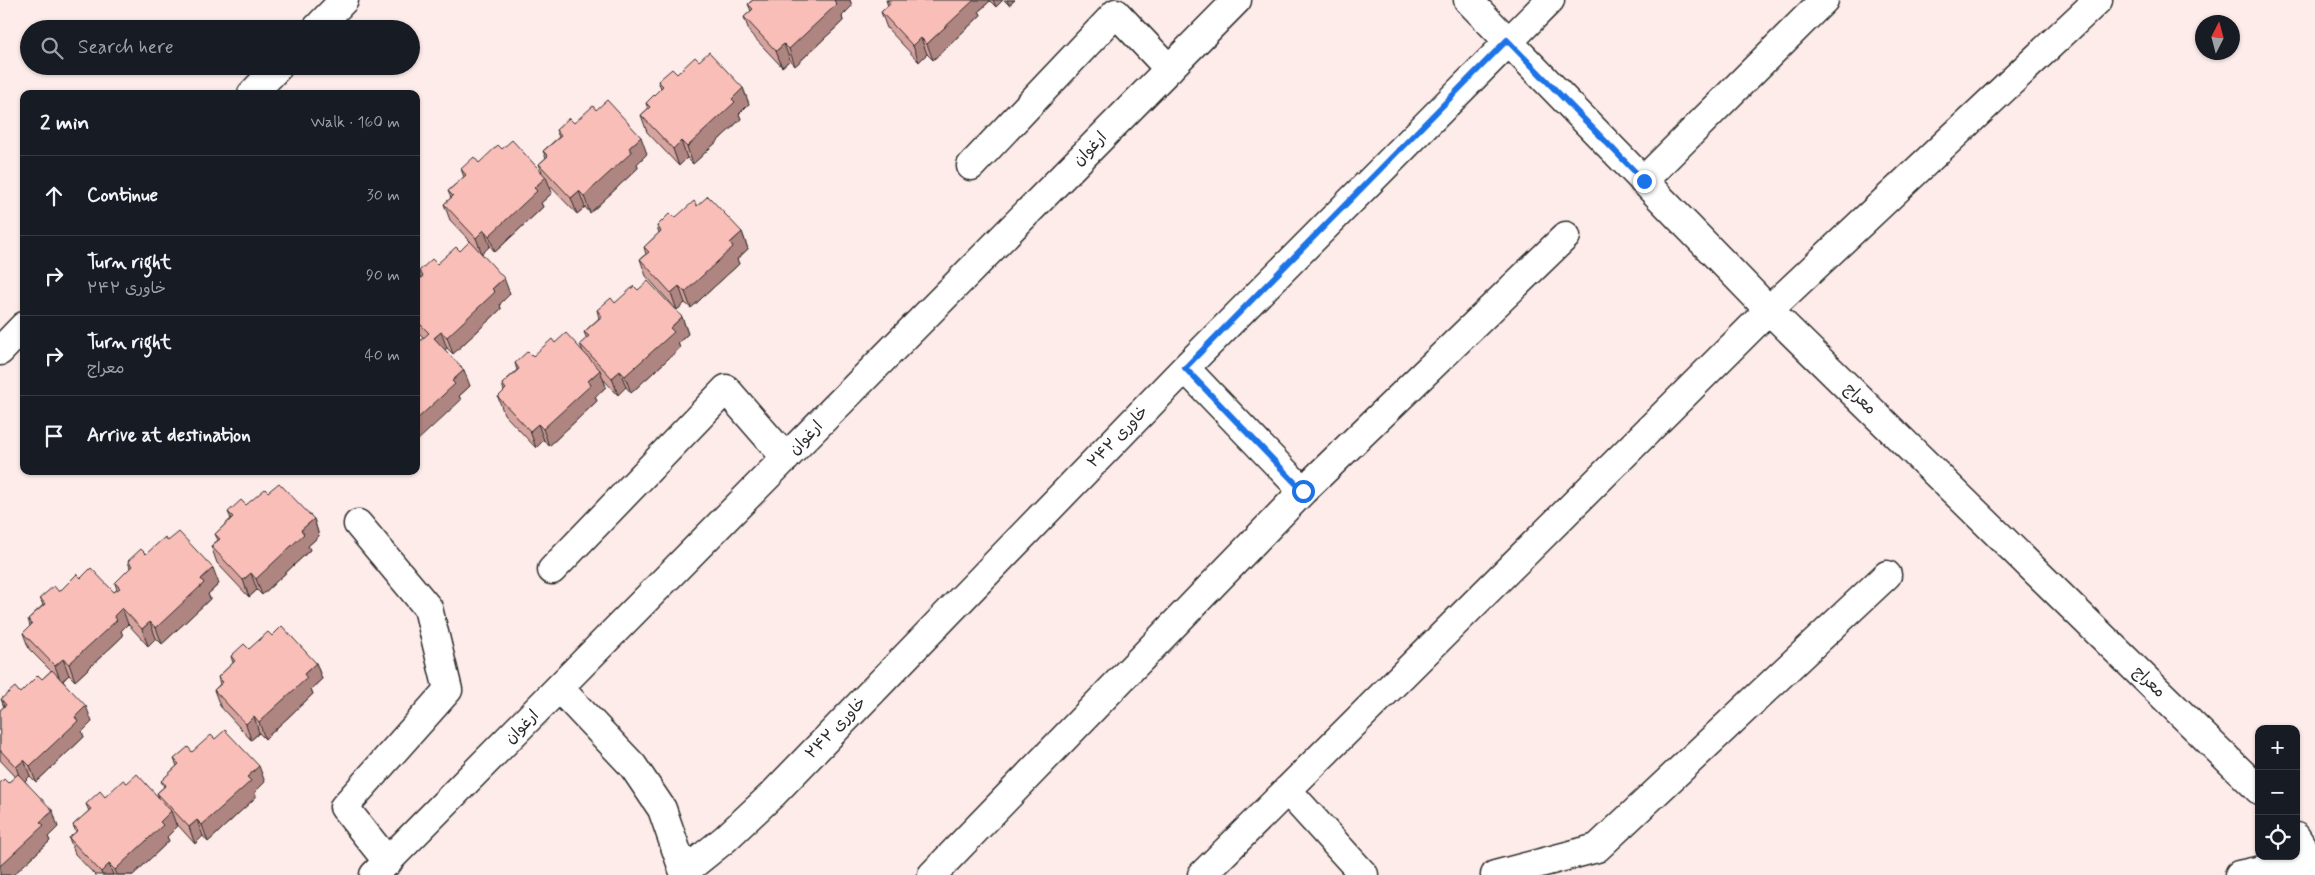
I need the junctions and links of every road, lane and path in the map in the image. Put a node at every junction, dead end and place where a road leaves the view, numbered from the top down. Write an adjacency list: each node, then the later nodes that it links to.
1 (344, 0): 7 (main road)
2 (1237, 0): 9 (main road, ارغوان)
3 (1468, 0): 8 (main road, معراج)
4 (1550, 0): 8 (main road, ۲۴۲ خاوری)
5 (1824, 0): 13 (main road)
6 (2098, 0): 15 (main road)
7 (325, 20)
8 (1507, 40): 13 (main road, معراج); 18 (main road, ۲۴۲ خاوری)
9 (1169, 69): 12 (main road); 19 (main road, ارغوان)
10 (270, 75): 11 (main road)
11 (256, 90)
12 (971, 166)
13 (1644, 181): 15 (main road, معراج)
14 (1566, 236): 20 (main road)
15 (1769, 310): 25 (main road, معراج); 26 (main road)
16 (20, 330): 17 (main road)
17 (0, 351)
18 (1185, 368): 20 (main road); 29 (main road, ۲۴۲ خاوری)
19 (786, 458): 22 (main road); 24 (main road, ارغوان)
20 (1303, 491): 30 (main road)
21 (358, 524): 28 (main road)
22 (552, 570)
23 (1888, 575): 33 (main road)
24 (560, 689): 28 (main road, ارغوان); 29 (main road)
25 (2255, 786)
26 (1287, 790): 31 (main road); 32 (main road)
27 (2307, 854): 34 (main road)
28 (381, 868)
29 (685, 873)
30 (932, 875)
31 (1202, 875)
32 (1364, 875)
33 (1495, 875)
34 (2239, 875)

